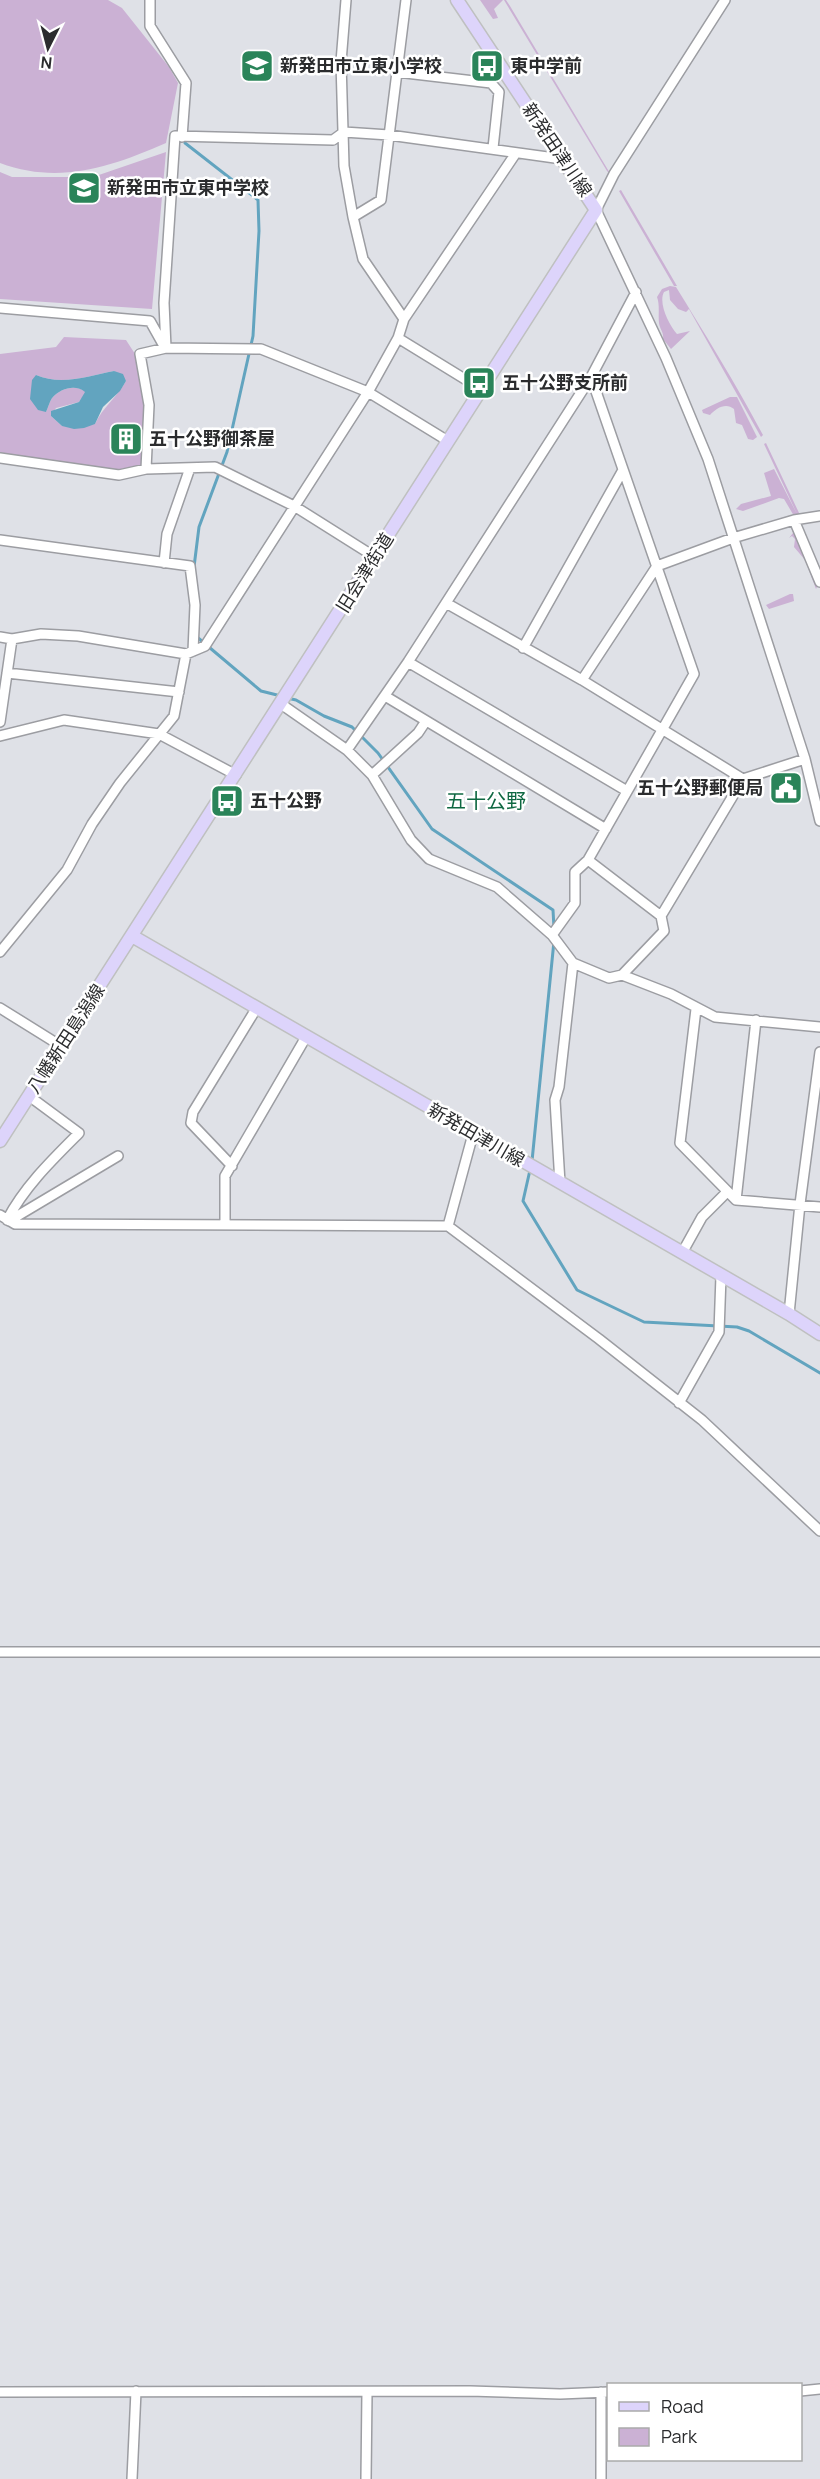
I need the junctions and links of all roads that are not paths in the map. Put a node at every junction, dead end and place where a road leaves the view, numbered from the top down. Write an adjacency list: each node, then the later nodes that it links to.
1 (150, 0): 11 (street)
2 (346, 0): 9 (street)
3 (406, 0): 6 (street)
4 (457, 0): 8 (main road, 新発田津川線)
5 (725, 0): 15 (street)
6 (397, 72): 7 (street); 10 (street)
7 (491, 83): 8 (street); 12 (street)
8 (514, 86): 14 (main road, 新発田津川線)
9 (344, 132): 10 (street); 11 (street); 16 (street)
10 (389, 135): 12 (street); 16 (street)
11 (182, 137): 21 (street)
12 (493, 148): 13 (street)
13 (516, 153): 14 (street); 19 (street)
14 (562, 159): 15 (main road, 新発田津川線)
15 (596, 210): 17 (street); 23 (main road, 旧会津街道)
16 (353, 217): 19 (street)
17 (636, 292): 22 (street); 33 (street)
18 (0, 308): 21 (street)
19 (404, 319): 20 (street)
20 (398, 338): 23 (street); 24 (street)
21 (166, 348): 24 (street); 28 (street)
22 (591, 376): 29 (street); 39 (street)
23 (481, 389): 25 (main road, 旧会津街道)
24 (368, 392): 25 (street); 30 (street)
25 (448, 441): 35 (main road, 旧会津街道)
26 (0, 458): 28 (street)
27 (190, 468): 28 (street); 30 (street); 36 (street)
28 (146, 469)
29 (623, 470): 37 (street); 42 (street)
30 (294, 506): 35 (street); 43 (street)
31 (820, 516): 32 (street)
32 (794, 520): 33 (street); 38 (street)
33 (733, 538): 37 (street); 56 (street)
34 (0, 540): 36 (street)
35 (375, 558): 49 (main road, 旧会津街道)
36 (164, 563): 43 (street)
37 (657, 566): 46 (street); 52 (street)
38 (820, 582)
39 (446, 603): 42 (street); 44 (street)
40 (0, 637): 41 (street)
41 (12, 639): 43 (street); 45 (street)
42 (524, 648): 46 (street)
43 (190, 652): 47 (street)
44 (408, 662): 48 (street); 60 (street)
45 (7, 674): 47 (street); 51 (street)
46 (582, 680): 52 (street)
47 (179, 692): 53 (street)
48 (385, 696): 50 (street); 55 (street)
49 (281, 704): 55 (street); 57 (main road, 旧会津街道)
50 (426, 721): 58 (street); 62 (street)
51 (0, 722)
52 (663, 730): 59 (street); 60 (street)
53 (159, 735): 54 (street); 57 (street); 67 (street)
54 (0, 736)
55 (347, 750): 58 (street)
56 (805, 759): 59 (street); 61 (street)
57 (236, 775): 66 (main road, 旧会津街道)
58 (372, 775): 65 (street)
59 (743, 778): 64 (street)
60 (627, 791): 62 (street)
61 (820, 821)
62 (606, 829): 63 (street)
63 (588, 860): 64 (street); 65 (street)
64 (661, 916): 69 (street)
65 (552, 935): 68 (street)
66 (132, 936): 71 (main road, 新発田津川線); 76 (main road, 八幡新田島潟線)
67 (0, 952)
68 (573, 963): 69 (street); 83 (street)
69 (622, 975): 72 (street)
70 (0, 1008): 76 (street)
71 (256, 1009): 75 (main road, 新発田津川線); 82 (street)
72 (696, 1009): 73 (street); 84 (street)
73 (756, 1020): 74 (street); 85 (street)
74 (820, 1028)
75 (306, 1037): 79 (main road, 新発田津川線); 82 (street)
76 (61, 1046): 78 (main road, 八幡新田島潟線)
77 (820, 1052): 86 (street)
78 (29, 1096): 80 (main road, 八幡新田島潟線); 88 (street)
79 (473, 1134): 83 (main road, 新発田津川線); 90 (street)
80 (0, 1141)
81 (118, 1156): 88 (street)
82 (232, 1166): 89 (street)
83 (560, 1183): 91 (main road, 新発田津川線)
84 (726, 1193): 85 (street); 91 (street)
85 (736, 1200): 86 (street)
86 (800, 1204): 87 (street); 93 (street)
87 (820, 1207)
88 (6, 1219): 89 (street)
89 (225, 1225): 90 (street)
90 (448, 1226): 95 (street)
91 (682, 1253): 92 (main road, 新発田津川線)
92 (722, 1276): 93 (main road, 新発田津川線); 95 (street)
93 (789, 1314): 94 (main road, 新発田津川線)
94 (820, 1334)
95 (679, 1403): 96 (street)
96 (820, 1531)
97 (0, 1652): 98 (street)
98 (820, 1652)
99 (820, 2389): 101 (street)
100 (136, 2391): 102 (street); 103 (street); 105 (street)
101 (802, 2391)
102 (0, 2392)
103 (367, 2392): 104 (street); 106 (street)
104 (605, 2392): 107 (street)
105 (132, 2479)
106 (366, 2479)
107 (601, 2479)

